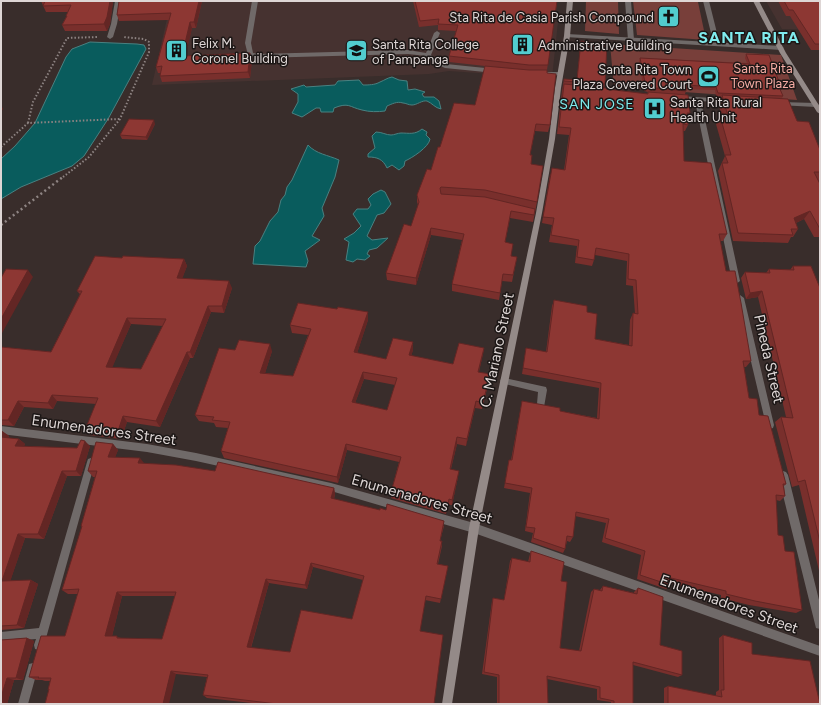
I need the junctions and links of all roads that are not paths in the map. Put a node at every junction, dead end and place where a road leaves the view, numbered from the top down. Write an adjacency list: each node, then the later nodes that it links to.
1 (118, 1): 9 (street)
2 (255, 1): 13 (street)
3 (570, 1): 8 (street, C. Mariano Street)
4 (628, 1): 10 (street)
5 (706, 1): 11 (street)
6 (756, 1): 12 (street)
7 (437, 33): 13 (street)
8 (567, 36): 10 (street); 16 (street, C. Mariano Street)
9 (110, 37)
10 (631, 40): 11 (street)
11 (717, 44): 12 (street)
12 (780, 48): 21 (street)
13 (428, 55): 14 (street)
14 (498, 71)
15 (535, 74): 16 (street)
16 (560, 74): 23 (street, C. Mariano Street)
17 (674, 98): 18 (street)
18 (698, 100): 19 (street); 26 (street, Pineda Street)
19 (737, 101)
20 (776, 103): 21 (street)
21 (818, 105): 22 (street)
22 (820, 112)
23 (504, 382): 24 (street); 29 (street, C. Mariano Street)
24 (541, 404)
25 (1, 430): 27 (street, Enumenadores Street)
26 (771, 430)
27 (97, 443): 29 (street, Enumenadores Street); 31 (street)
28 (781, 468): 30 (street)
29 (474, 528): 33 (street, Enumenadores Street); 35 (street, C. Mariano Street)
30 (820, 624)
31 (42, 633): 32 (street); 34 (street)
32 (1, 637)
33 (820, 651)
34 (23, 704)
35 (447, 704)

